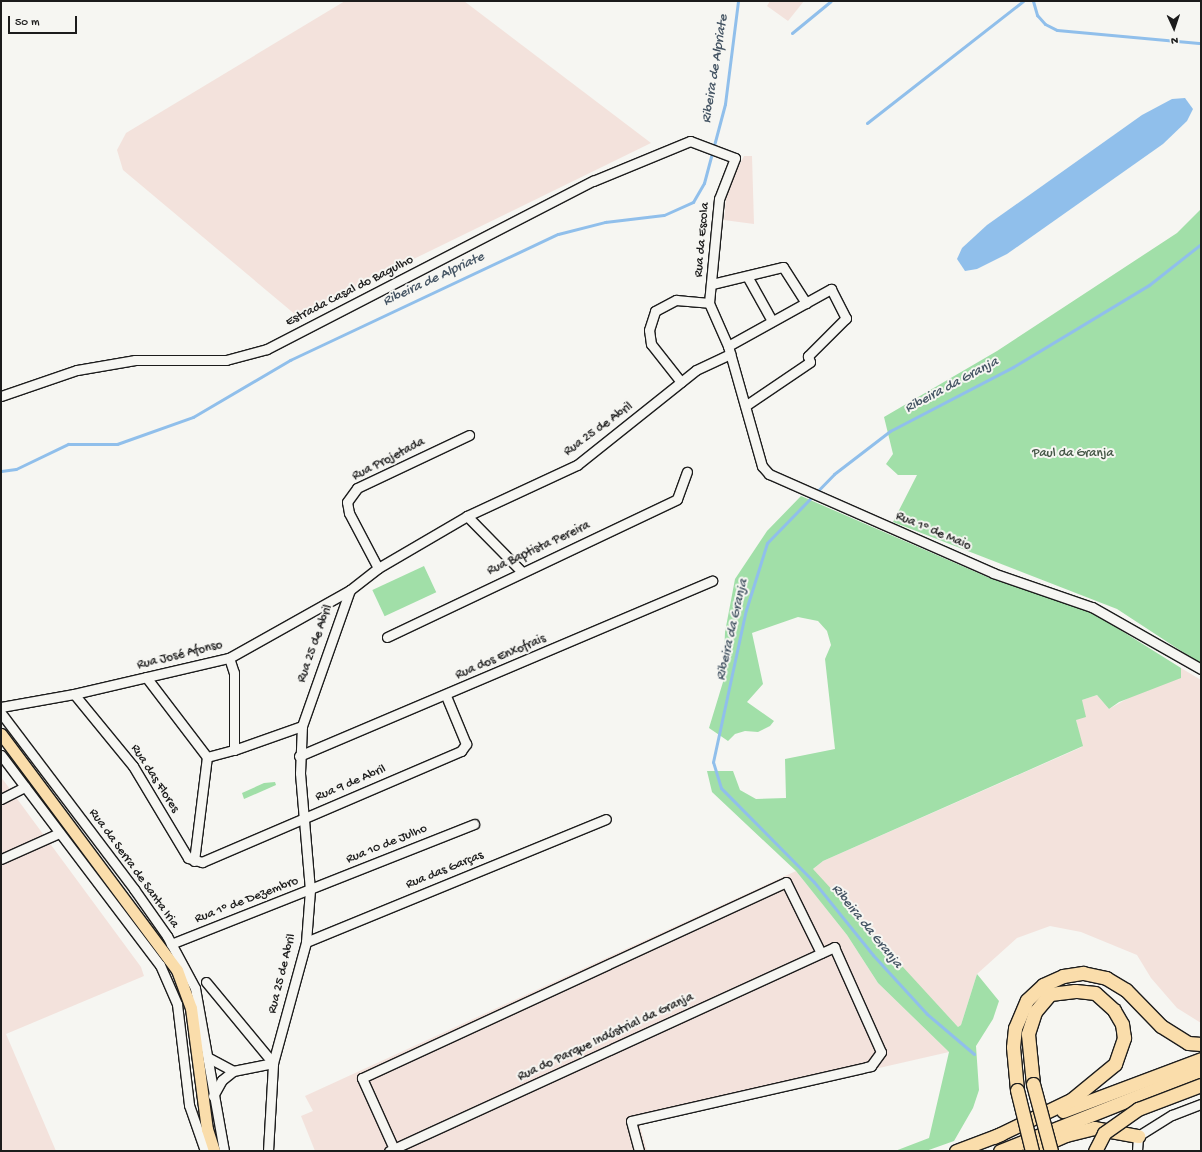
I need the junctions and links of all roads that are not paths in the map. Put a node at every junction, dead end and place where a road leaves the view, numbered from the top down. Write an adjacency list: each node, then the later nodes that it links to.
1 (735, 158): 3 (street, Rua da Escola); 9 (street, Estrada Casal do Bagulho)
2 (747, 276): 3 (street); 4 (street); 6 (street)
3 (712, 284): 5 (street, Rua da Escola)
4 (806, 303): 6 (street, Rua 25 de Abril); 10 (street, Rua 25 de Abril)
5 (709, 304): 7 (street); 8 (street)
6 (772, 321): 7 (street, Rua 25 de Abril)
7 (729, 350): 8 (street, Rua 25 de Abril); 10 (street, Rua 1º de Maio)
8 (681, 382): 13 (street, Rua 25 de Abril)
9 (1, 396)
10 (745, 406): 20 (street, Rua 1º de Maio)
11 (469, 435): 14 (street, Rua Projetada)
12 (687, 472): 15 (street, Rua Baptista Pereira)
13 (467, 516): 14 (street, Rua 25 de Abril); 15 (street)
14 (378, 568): 17 (street, Rua 25 de Abril)
15 (522, 572): 18 (street, Rua Baptista Pereira)
16 (712, 581): 23 (street, Rua dos Enxofrais)
17 (350, 590): 19 (street, Rua José Afonso); 26 (street, Rua 25 de Abril)
18 (387, 637)
19 (229, 658): 21 (street, Rua José Afonso); 28 (street)
20 (1201, 669)
21 (146, 677): 22 (street, Rua José Afonso); 31 (street)
22 (74, 694): 24 (street, Rua José Afonso); 39 (street, Rua das Flores)
23 (446, 696): 30 (street, Rua dos Enxofrais); 34 (street, Rua 9 de Abril)
24 (1, 707)
25 (1, 713): 42 (street, Rua da Serra de Santa Iria)
26 (302, 726): 28 (street); 30 (street, Rua 25 de Abril)
27 (1, 734): 58 (main road)
28 (234, 750): 31 (street)
29 (1, 755): 32 (street)
30 (299, 756): 34 (street, Rua 25 de Abril)
31 (207, 757): 39 (street)
32 (25, 787): 33 (street); 37 (street)
33 (1, 799)
34 (305, 817): 39 (street, Rua 9 de Abril); 40 (street, Rua 25 de Abril)
35 (606, 819): 41 (street, Rua das Garças)
36 (474, 824): 40 (street, Rua 10 de Julho)
37 (59, 833): 38 (street); 57 (street)
38 (1, 859)
39 (194, 861)
40 (310, 890): 41 (street, Rua 25 de Abril); 42 (street, Rua 1º de Dezembro)
41 (306, 942): 48 (street, Rua 25 de Abril)
42 (171, 944): 46 (street, Rua da Serra de Santa Iria)
43 (821, 953): 56 (street, Rua do Parque Indústrial da Granja); 56 (street); 61 (street, Rua do Parque Indústrial da Granja)
44 (206, 982): 48 (street)
45 (1201, 1044): 65 (highway, bridge)
46 (209, 1058): 49 (street); 52 (street, Rua da Serra de Santa Iria)
47 (1201, 1059): 55 (highway)
48 (273, 1063): 49 (street); 60 (street, Rua 25 de Abril)
49 (233, 1071): 52 (street)
50 (1201, 1071): 63 (highway)
51 (1201, 1085): 67 (highway, bridge)
52 (213, 1096): 59 (street, Rua da Serra de Santa Iria)
53 (1201, 1104): 54 (street)
54 (1138, 1136): 64 (highway); 68 (street)
55 (994, 1137): 62 (highway); 66 (highway, bridge)
56 (391, 1150)
57 (205, 1151)
58 (214, 1151)
59 (224, 1151)
60 (268, 1151)
61 (638, 1151)
62 (956, 1151)
63 (1000, 1151)
64 (1029, 1151)
65 (1032, 1151)
66 (1051, 1151)
67 (1095, 1151)
68 (1137, 1151)

